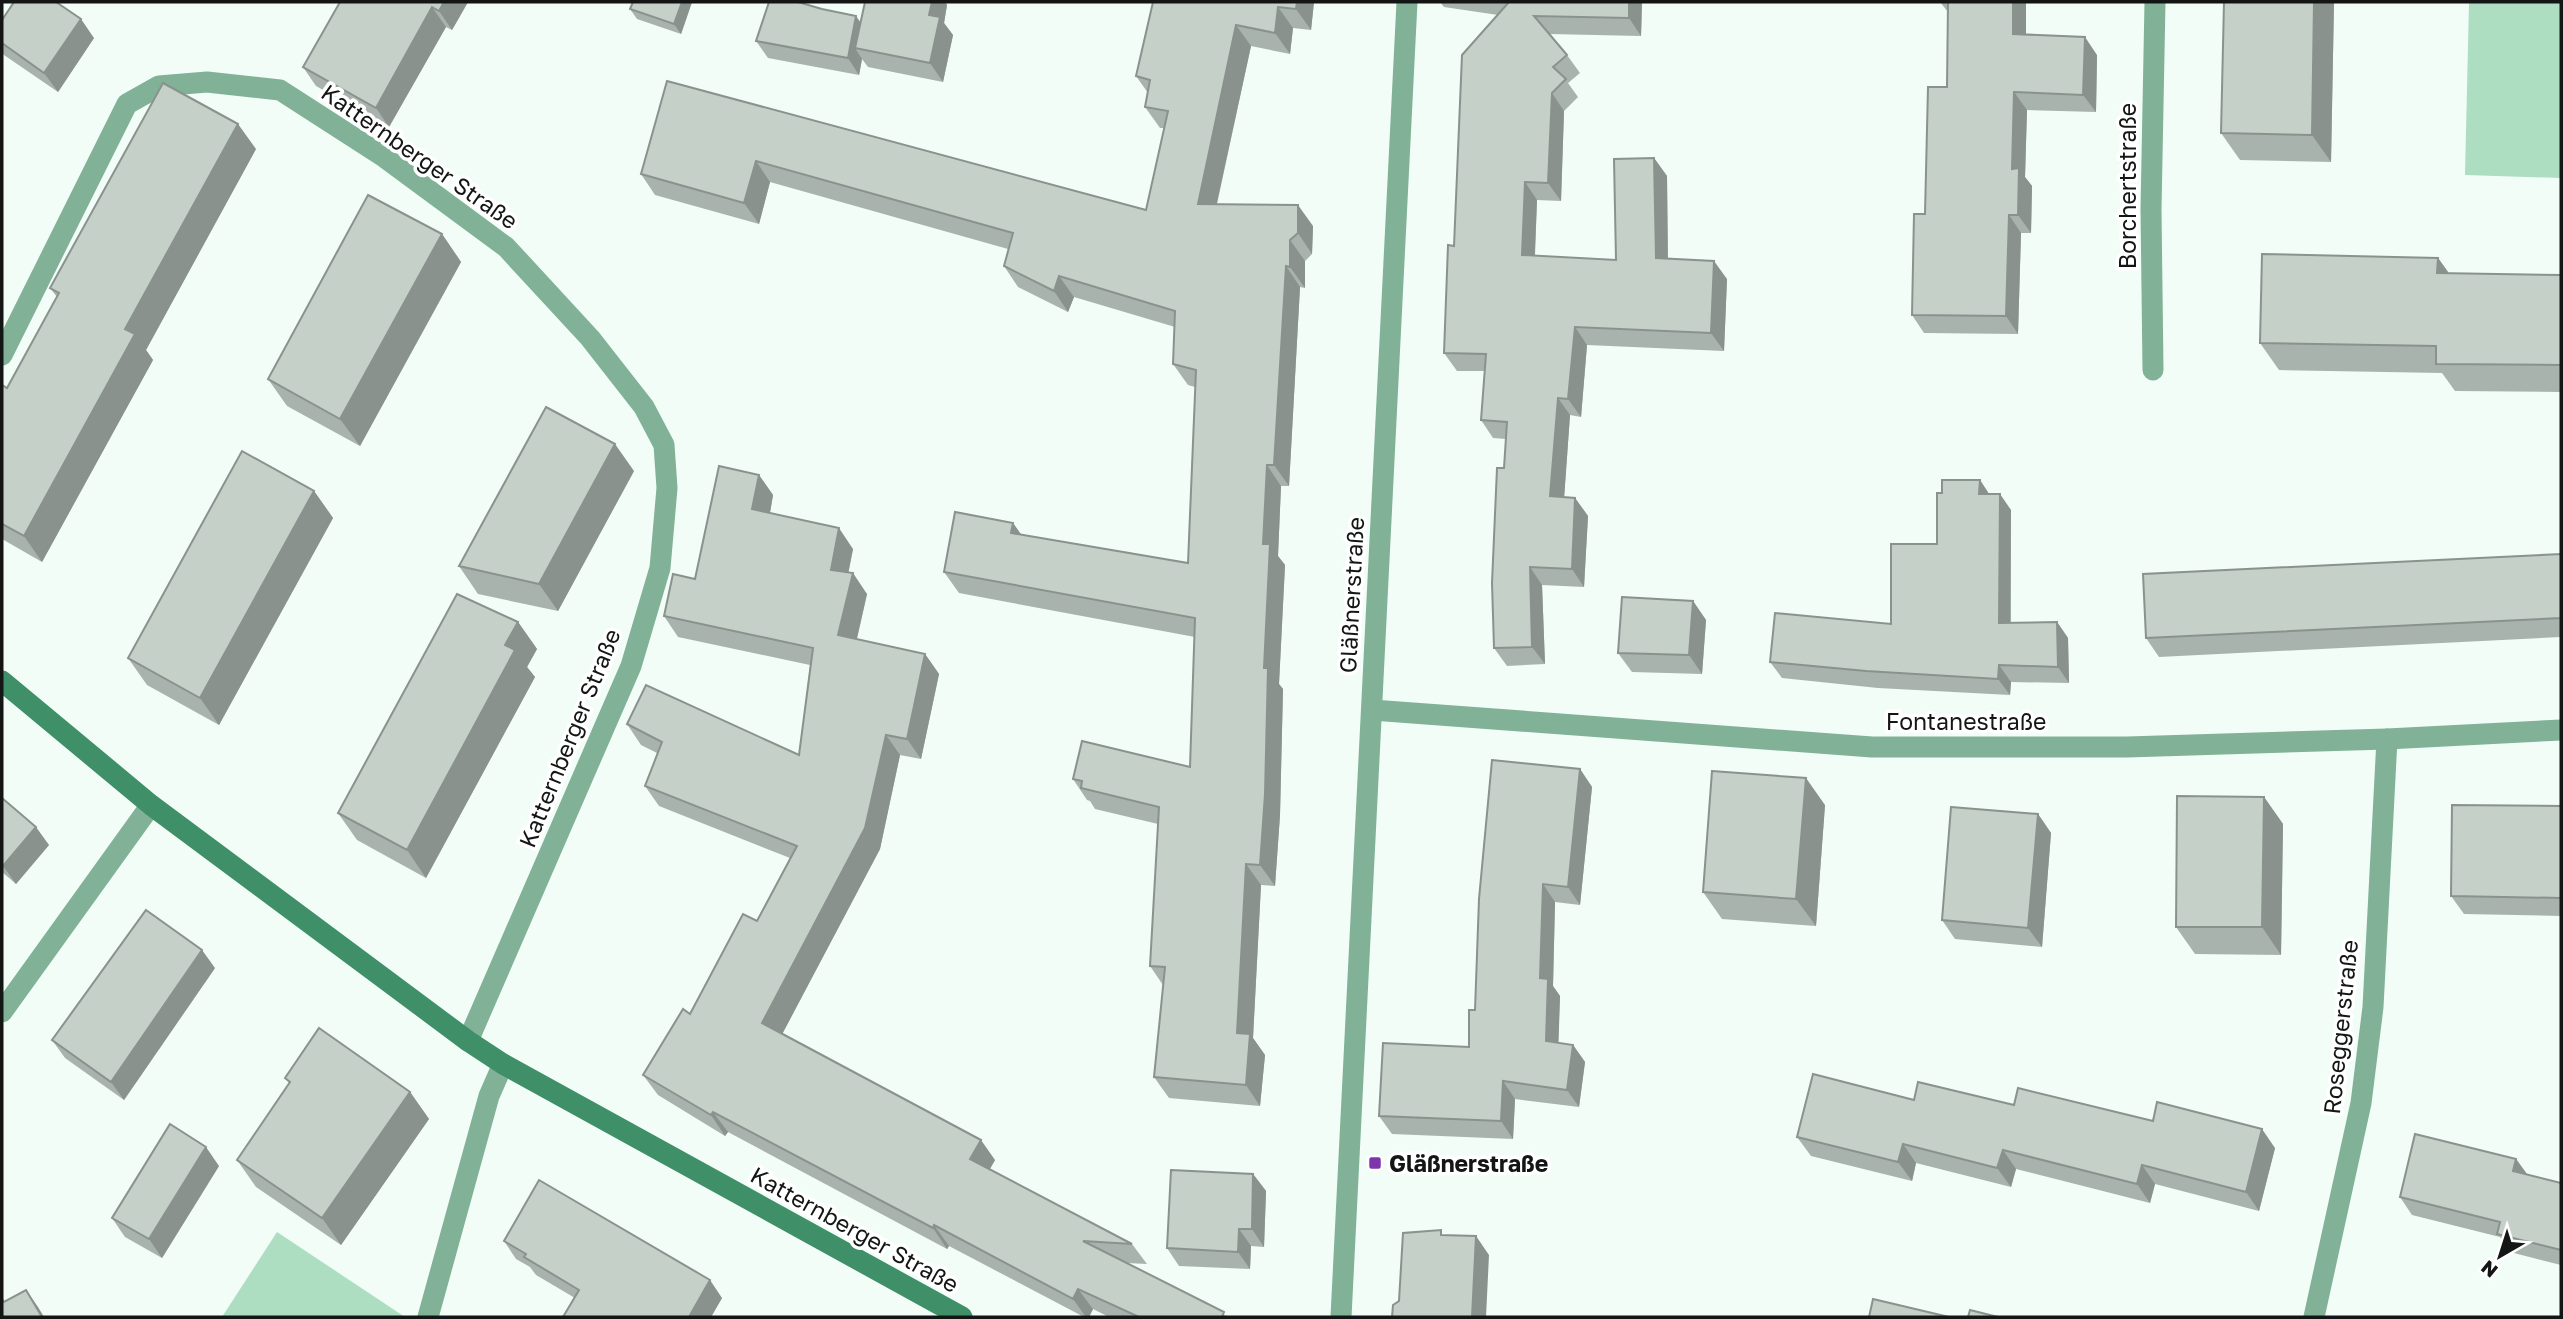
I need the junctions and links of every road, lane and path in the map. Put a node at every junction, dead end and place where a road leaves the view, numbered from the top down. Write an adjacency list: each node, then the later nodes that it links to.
1 (1407, 2): 6 (street, Gläßnerstraße)
2 (2155, 2): 4 (street, Borchertstraße)
3 (2, 355): 11 (street, Katternberger Straße)
4 (2153, 370)
5 (2, 681): 9 (street, Katternberger Straße)
6 (1372, 710): 8 (street, Fontanestraße); 15 (street, Gläßnerstraße)
7 (2561, 730): 8 (street, Fontanestraße)
8 (2387, 739): 16 (street, Roseggerstraße)
9 (151, 805): 10 (street); 11 (street, Katternberger Straße)
10 (2, 1012)
11 (468, 1041): 12 (street, Katternberger Straße)
12 (503, 1064): 13 (street); 14 (street, Katternberger Straße)
13 (428, 1317)
14 (962, 1317)
15 (1340, 1317)
16 (2314, 1317)

